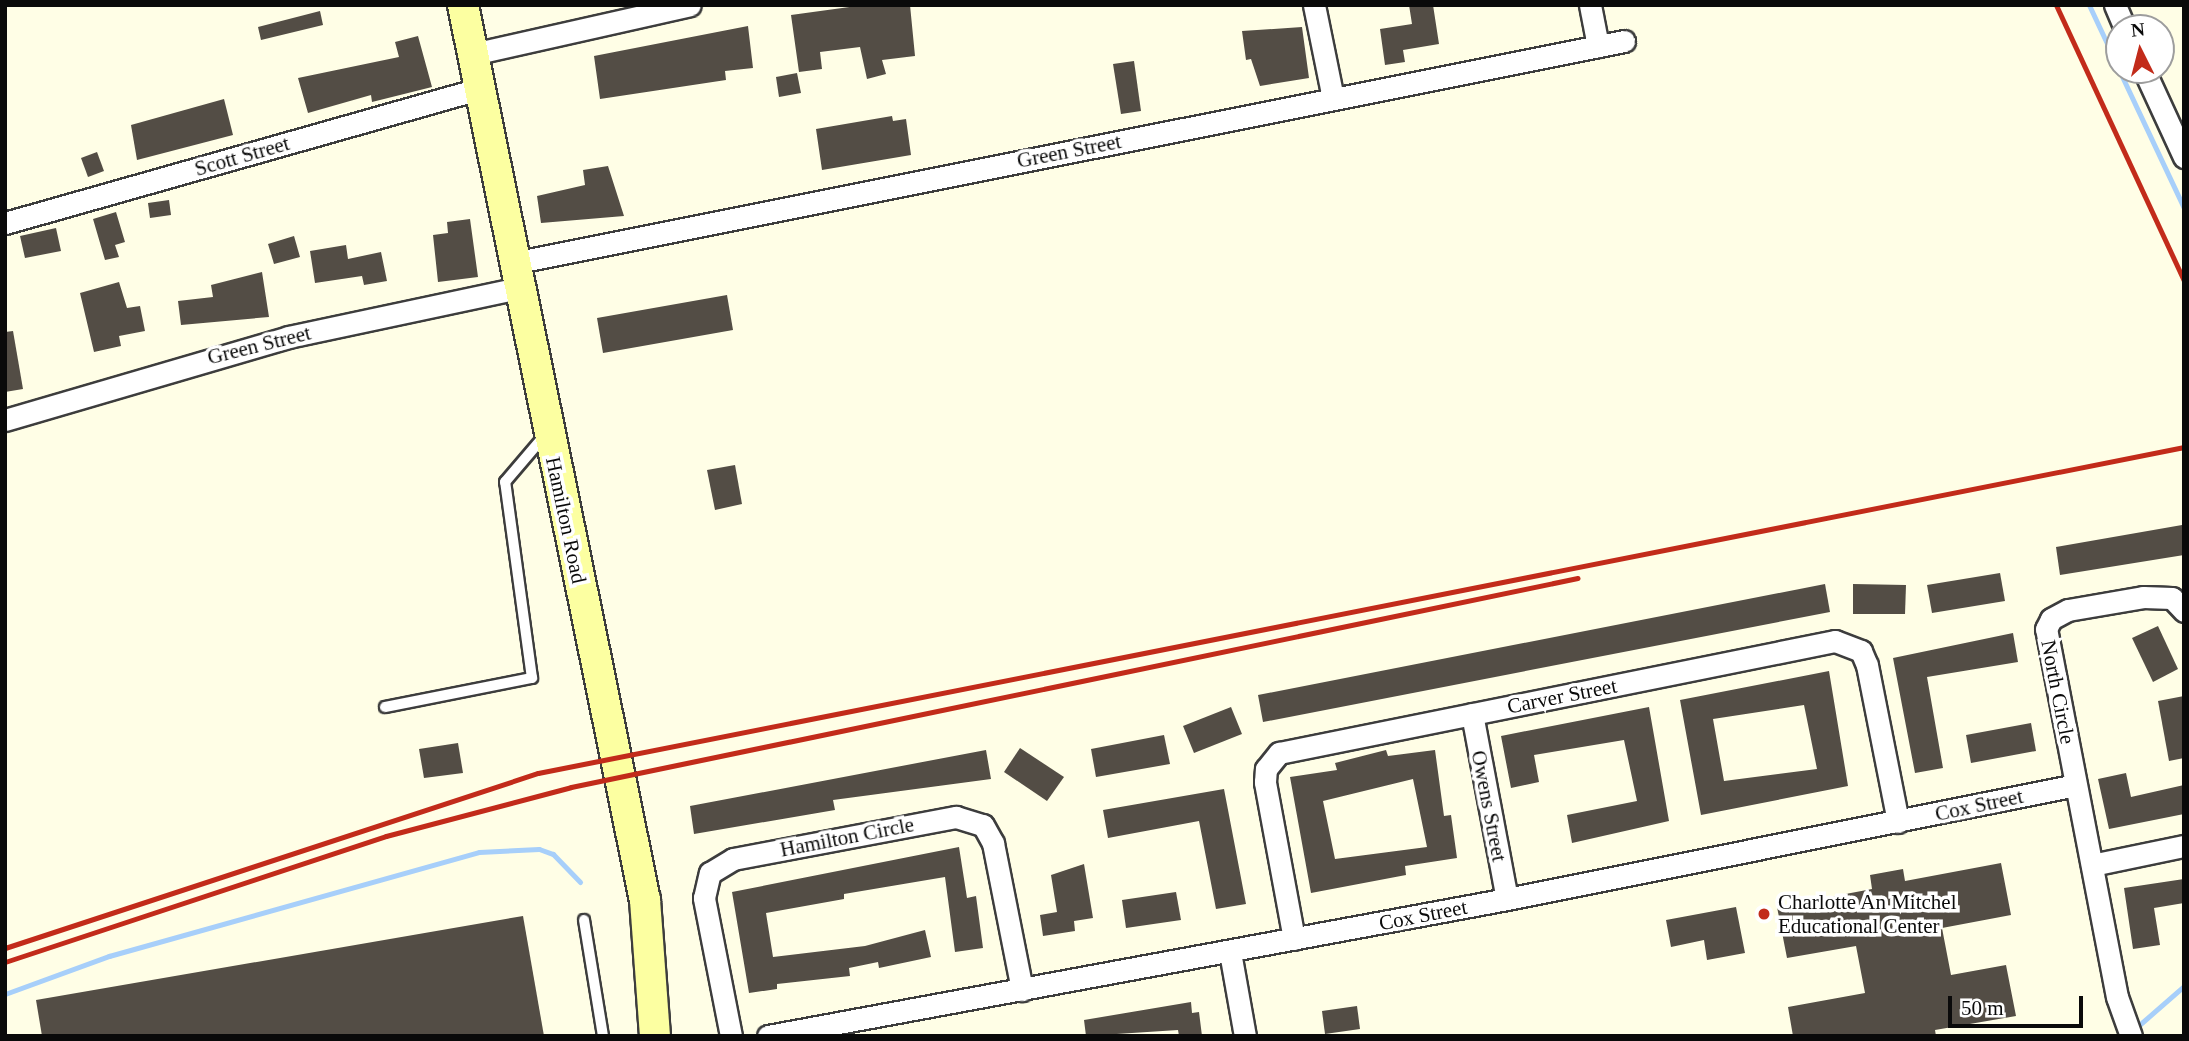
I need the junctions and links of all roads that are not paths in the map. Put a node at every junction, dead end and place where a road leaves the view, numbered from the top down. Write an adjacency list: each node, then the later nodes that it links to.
1 (463, 5): 7 (street, Hamilton Road)
2 (690, 5): 7 (street)
3 (1314, 5): 10 (street)
4 (1590, 5): 6 (street)
5 (1624, 41): 6 (street, Green Street)
6 (1598, 46): 10 (street, Green Street)
7 (473, 54): 9 (street, Hamilton Road)
8 (2150, 84): 11 (street)
9 (480, 89): 12 (street, Scott Street); 13 (street, Hamilton Road)
10 (1333, 98): 13 (street, Green Street)
11 (2184, 157)
12 (5, 223)
13 (516, 275): 14 (street, Green Street); 15 (street, Hamilton Road)
14 (5, 420)
15 (548, 432): 17 (lane); 28 (street, Hamilton Road)
16 (2184, 611): 19 (street, North Circle)
17 (385, 707)
18 (1472, 713): 20 (street, Carver Street); 23 (street, Owens Street); 25 (street, Carver Street)
19 (2076, 785): 20 (street, Cox Street); 22 (street, North Circle)
20 (1898, 822): 23 (street, Cox Street)
21 (2184, 846): 22 (street)
22 (2092, 865): 33 (street, North Circle)
23 (1507, 899): 25 (street, Cox Street)
24 (584, 920): 29 (lane)
25 (1294, 939): 26 (street, Cox Street)
26 (1230, 952): 27 (street, Cox Street); 32 (street)
27 (1022, 990): 30 (street, Hamilton Circle); 31 (street, Cox Street)
28 (652, 1035)
29 (603, 1036)
30 (731, 1036)
31 (768, 1036)
32 (1245, 1036)
33 (2131, 1036)

